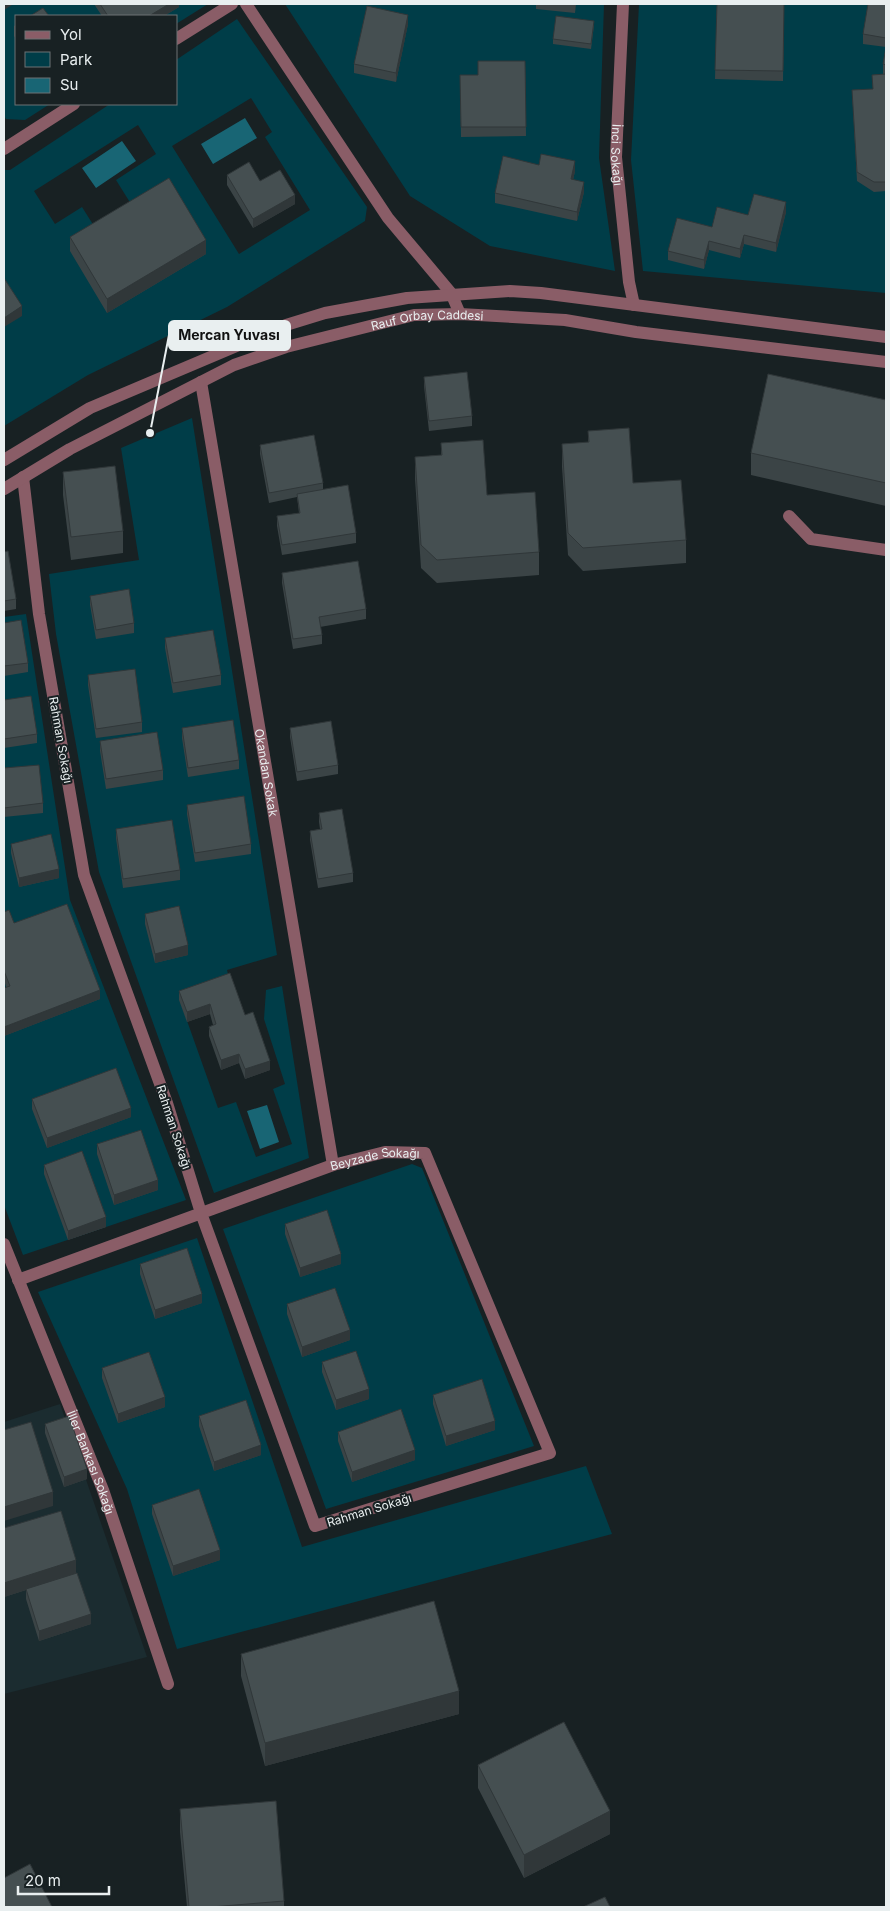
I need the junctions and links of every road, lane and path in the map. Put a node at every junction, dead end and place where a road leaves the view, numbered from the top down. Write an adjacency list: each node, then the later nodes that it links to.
1 (232, 4): 4 (street)
2 (246, 4): 7 (street)
3 (623, 4): 8 (street, İnci Sokağı)
4 (178, 38)
5 (72, 105): 6 (street)
6 (4, 148)
7 (451, 293): 8 (street, Rauf Orbay Caddesi); 9 (street); 13 (street, Rauf Orbay Caddesi)
8 (634, 305): 10 (street, Rauf Orbay Caddesi)
9 (460, 314): 11 (street, Rauf Orbay Caddesi); 12 (street, Rauf Orbay Caddesi)
10 (886, 337)
11 (886, 362)
12 (201, 382): 14 (street, Rauf Orbay Caddesi); 18 (street, Okandan Sokak)
13 (4, 460)
14 (23, 477): 15 (street, Rauf Orbay Caddesi); 19 (street, Rahman Sokağı)
15 (4, 489)
16 (789, 516): 17 (street)
17 (886, 550)
18 (333, 1165): 19 (street, Beyzade Sokağı); 22 (street, Beyzade Sokağı)
19 (201, 1214): 21 (street, Beyzade Sokağı); 22 (street, Rahman Sokağı)
20 (4, 1244): 21 (street, İller Bankası Sokağı)
21 (18, 1280): 23 (street, İller Bankası Sokağı)
22 (550, 1453)
23 (168, 1684)

